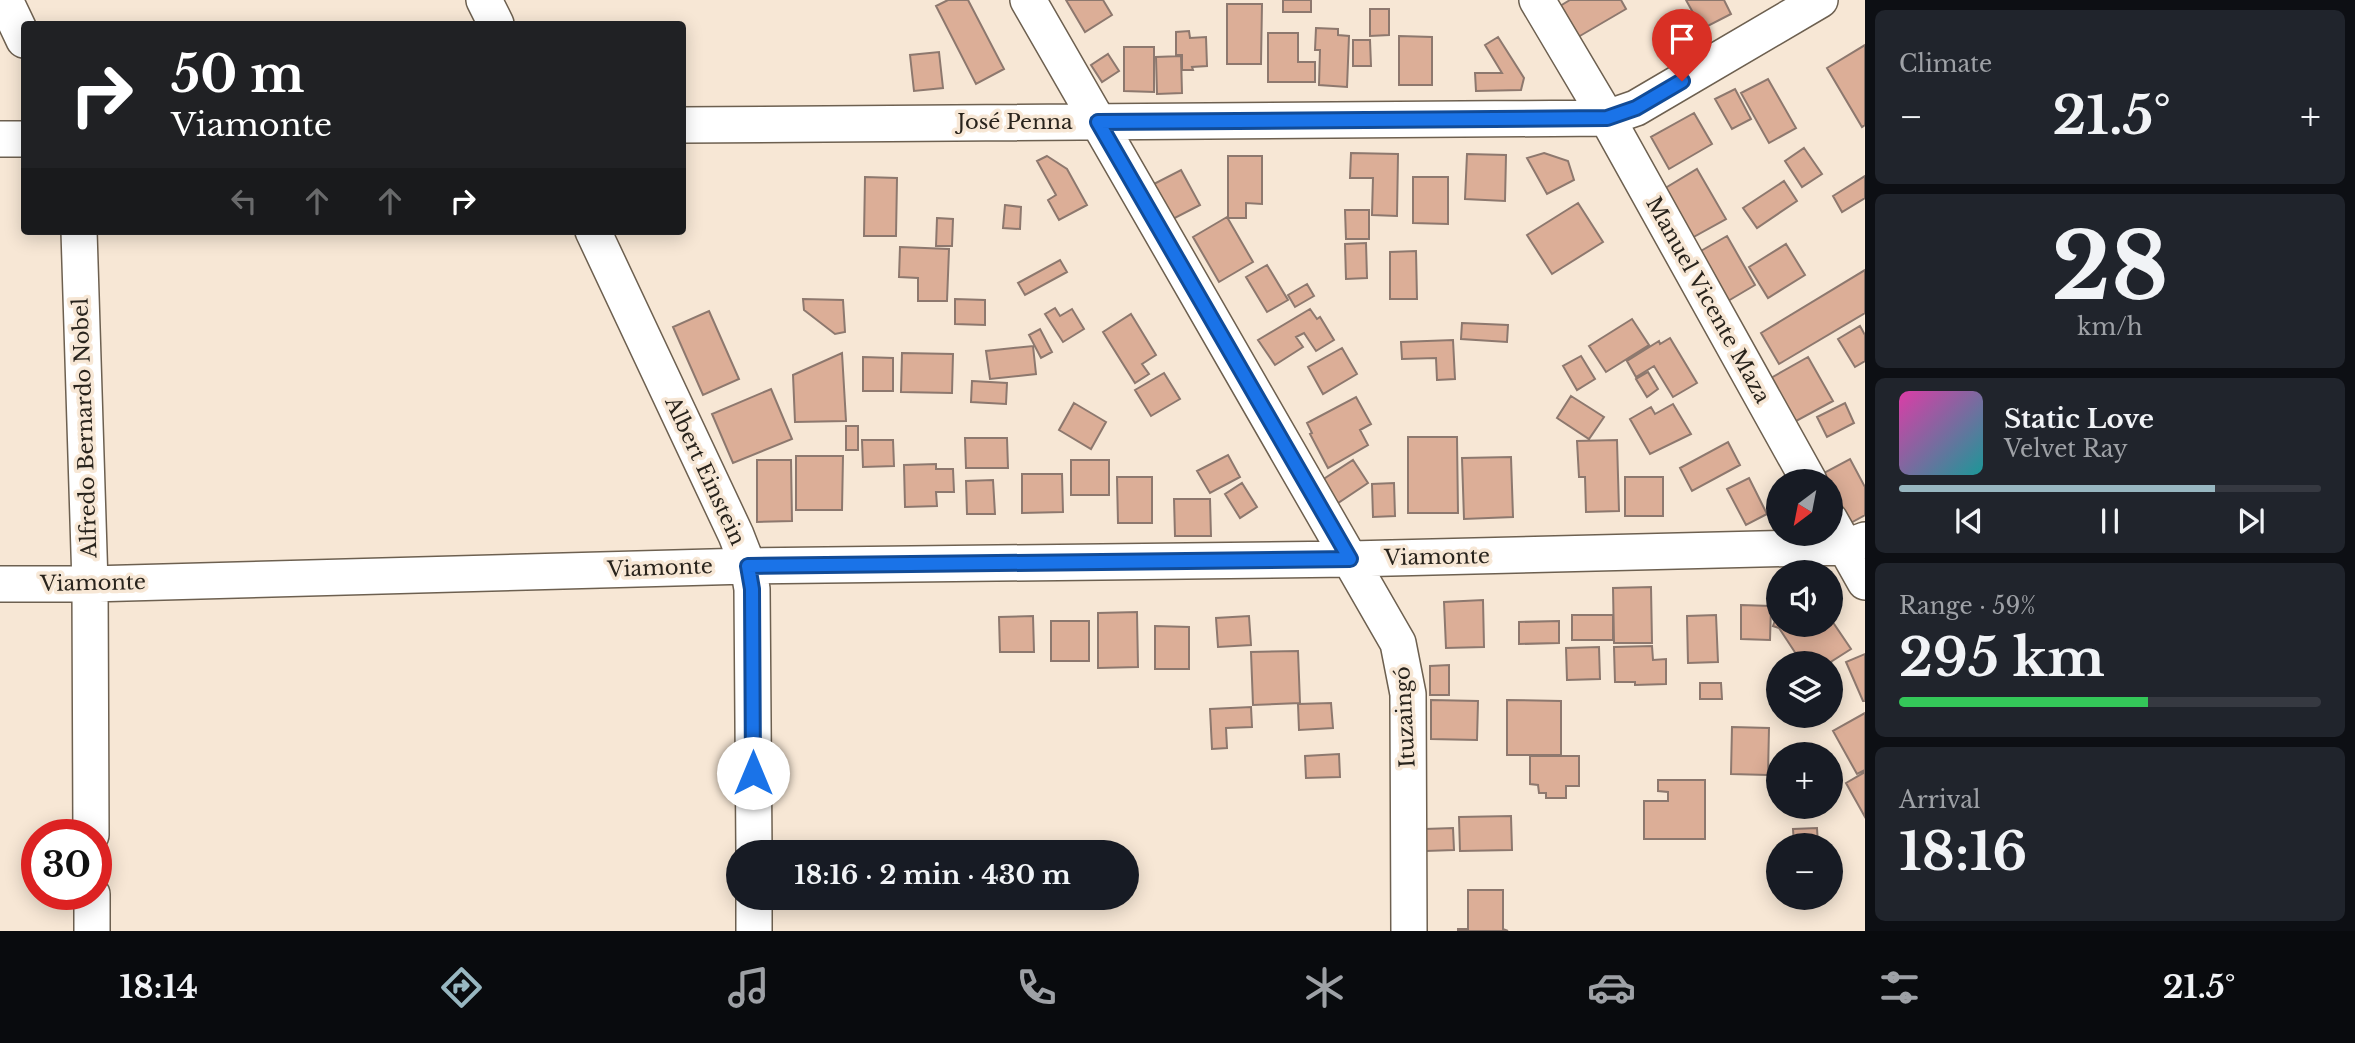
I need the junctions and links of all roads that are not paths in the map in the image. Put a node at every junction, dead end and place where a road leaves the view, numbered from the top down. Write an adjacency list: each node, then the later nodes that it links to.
1 (5, 0): 7 (street)
2 (484, 0): 6 (street)
3 (1028, 0): 9 (street, Ituzaingó)
4 (1537, 0): 8 (street, Manuel Vicente Maza)
5 (1820, 0): 8 (street, José Penna)
6 (494, 21)
7 (21, 34)
8 (1607, 118): 9 (street, José Penna); 15 (street, Manuel Vicente Maza)
9 (1098, 122): 10 (street, José Penna); 17 (street, Ituzaingó)
10 (686, 125)
11 (0, 139): 12 (street)
12 (21, 139)
13 (79, 235): 21 (street, Alfredo Bernardo Nobel)
14 (595, 235): 18 (street, Albert Einstein)
15 (1802, 469)
16 (1847, 536): 17 (street, Viamonte); 19 (street)
17 (1350, 559): 18 (street, Viamonte); 28 (street, Ituzaingó)
18 (748, 566): 21 (street, Viamonte); 23 (street, Albert Einstein)
19 (1865, 582)
20 (0, 584): 21 (street, Viamonte)
21 (90, 584): 22 (street, Alfredo Bernardo Nobel)
22 (91, 819)
23 (754, 840)
24 (92, 910): 26 (street)
25 (754, 910): 27 (street)
26 (92, 931)
27 (754, 931)
28 (1409, 931)

